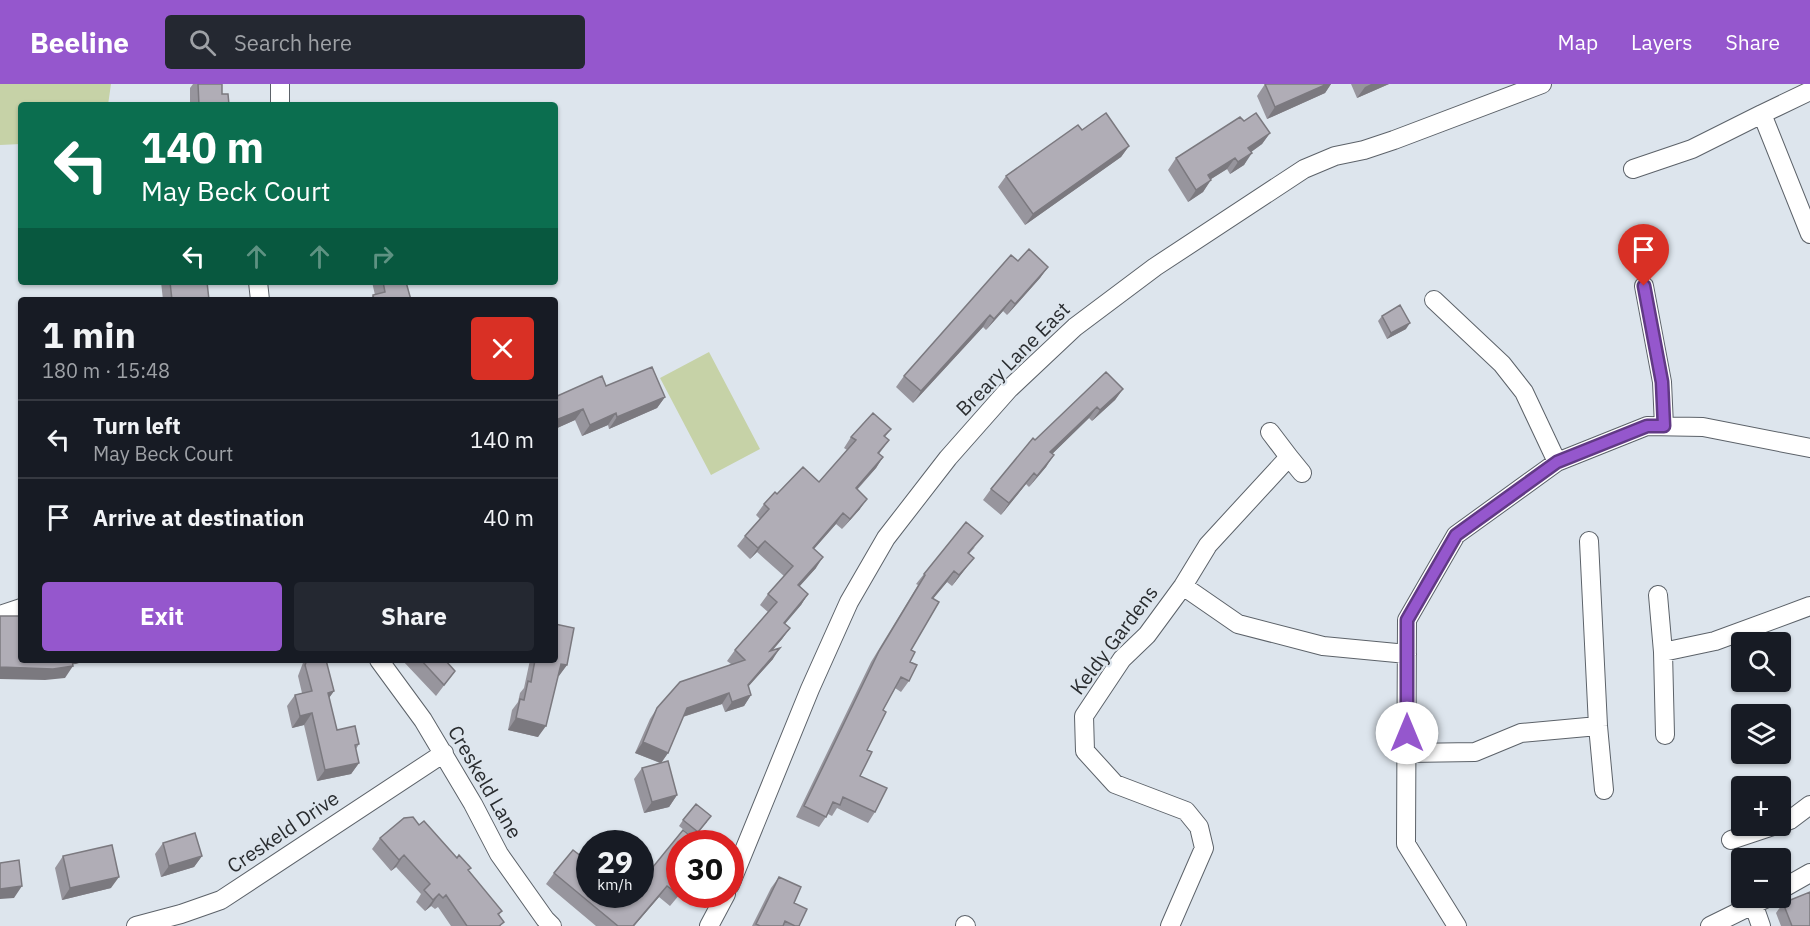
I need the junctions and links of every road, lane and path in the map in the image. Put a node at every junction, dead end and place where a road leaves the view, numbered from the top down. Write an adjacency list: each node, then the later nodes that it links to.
1 (280, 84): 4 (street)
2 (1542, 84): 34 (street, Breary Lane East)
3 (1810, 91): 5 (street)
4 (280, 102)
5 (1762, 114): 6 (street); 7 (street)
6 (1633, 169)
7 (1810, 234)
8 (1644, 286): 10 (street)
9 (1434, 300): 14 (street)
10 (1664, 426): 12 (street); 14 (street)
11 (1270, 432): 13 (street)
12 (1810, 448)
13 (1289, 457): 15 (street); 17 (street, Keldy Gardens)
14 (1557, 462): 23 (street)
15 (1302, 473)
16 (1589, 541): 25 (street)
17 (1183, 586): 23 (street); 43 (street, Keldy Gardens)
18 (1658, 595): 22 (street)
19 (1810, 606): 22 (street)
20 (18, 609): 21 (street)
21 (0, 615)
22 (1663, 652): 26 (street)
23 (1407, 654): 28 (street)
24 (382, 663): 27 (street, Creskeld Lane)
25 (1598, 726): 28 (street); 29 (street)
26 (1665, 735)
27 (444, 753): 40 (street, Creskeld Drive); 41 (street, Creskeld Lane)
28 (1407, 753): 44 (street)
29 (1604, 790)
30 (1810, 805): 31 (street)
31 (1791, 819)
32 (1743, 836): 33 (street)
33 (1731, 840)
34 (744, 851)
35 (1810, 873): 36 (street)
36 (1791, 884)
37 (719, 908): 42 (street)
38 (1747, 908): 45 (street)
39 (1761, 908): 46 (street)
40 (136, 926)
41 (552, 926)
42 (709, 926)
43 (1170, 926)
44 (1457, 926)
45 (1710, 926)
46 (1761, 926)

